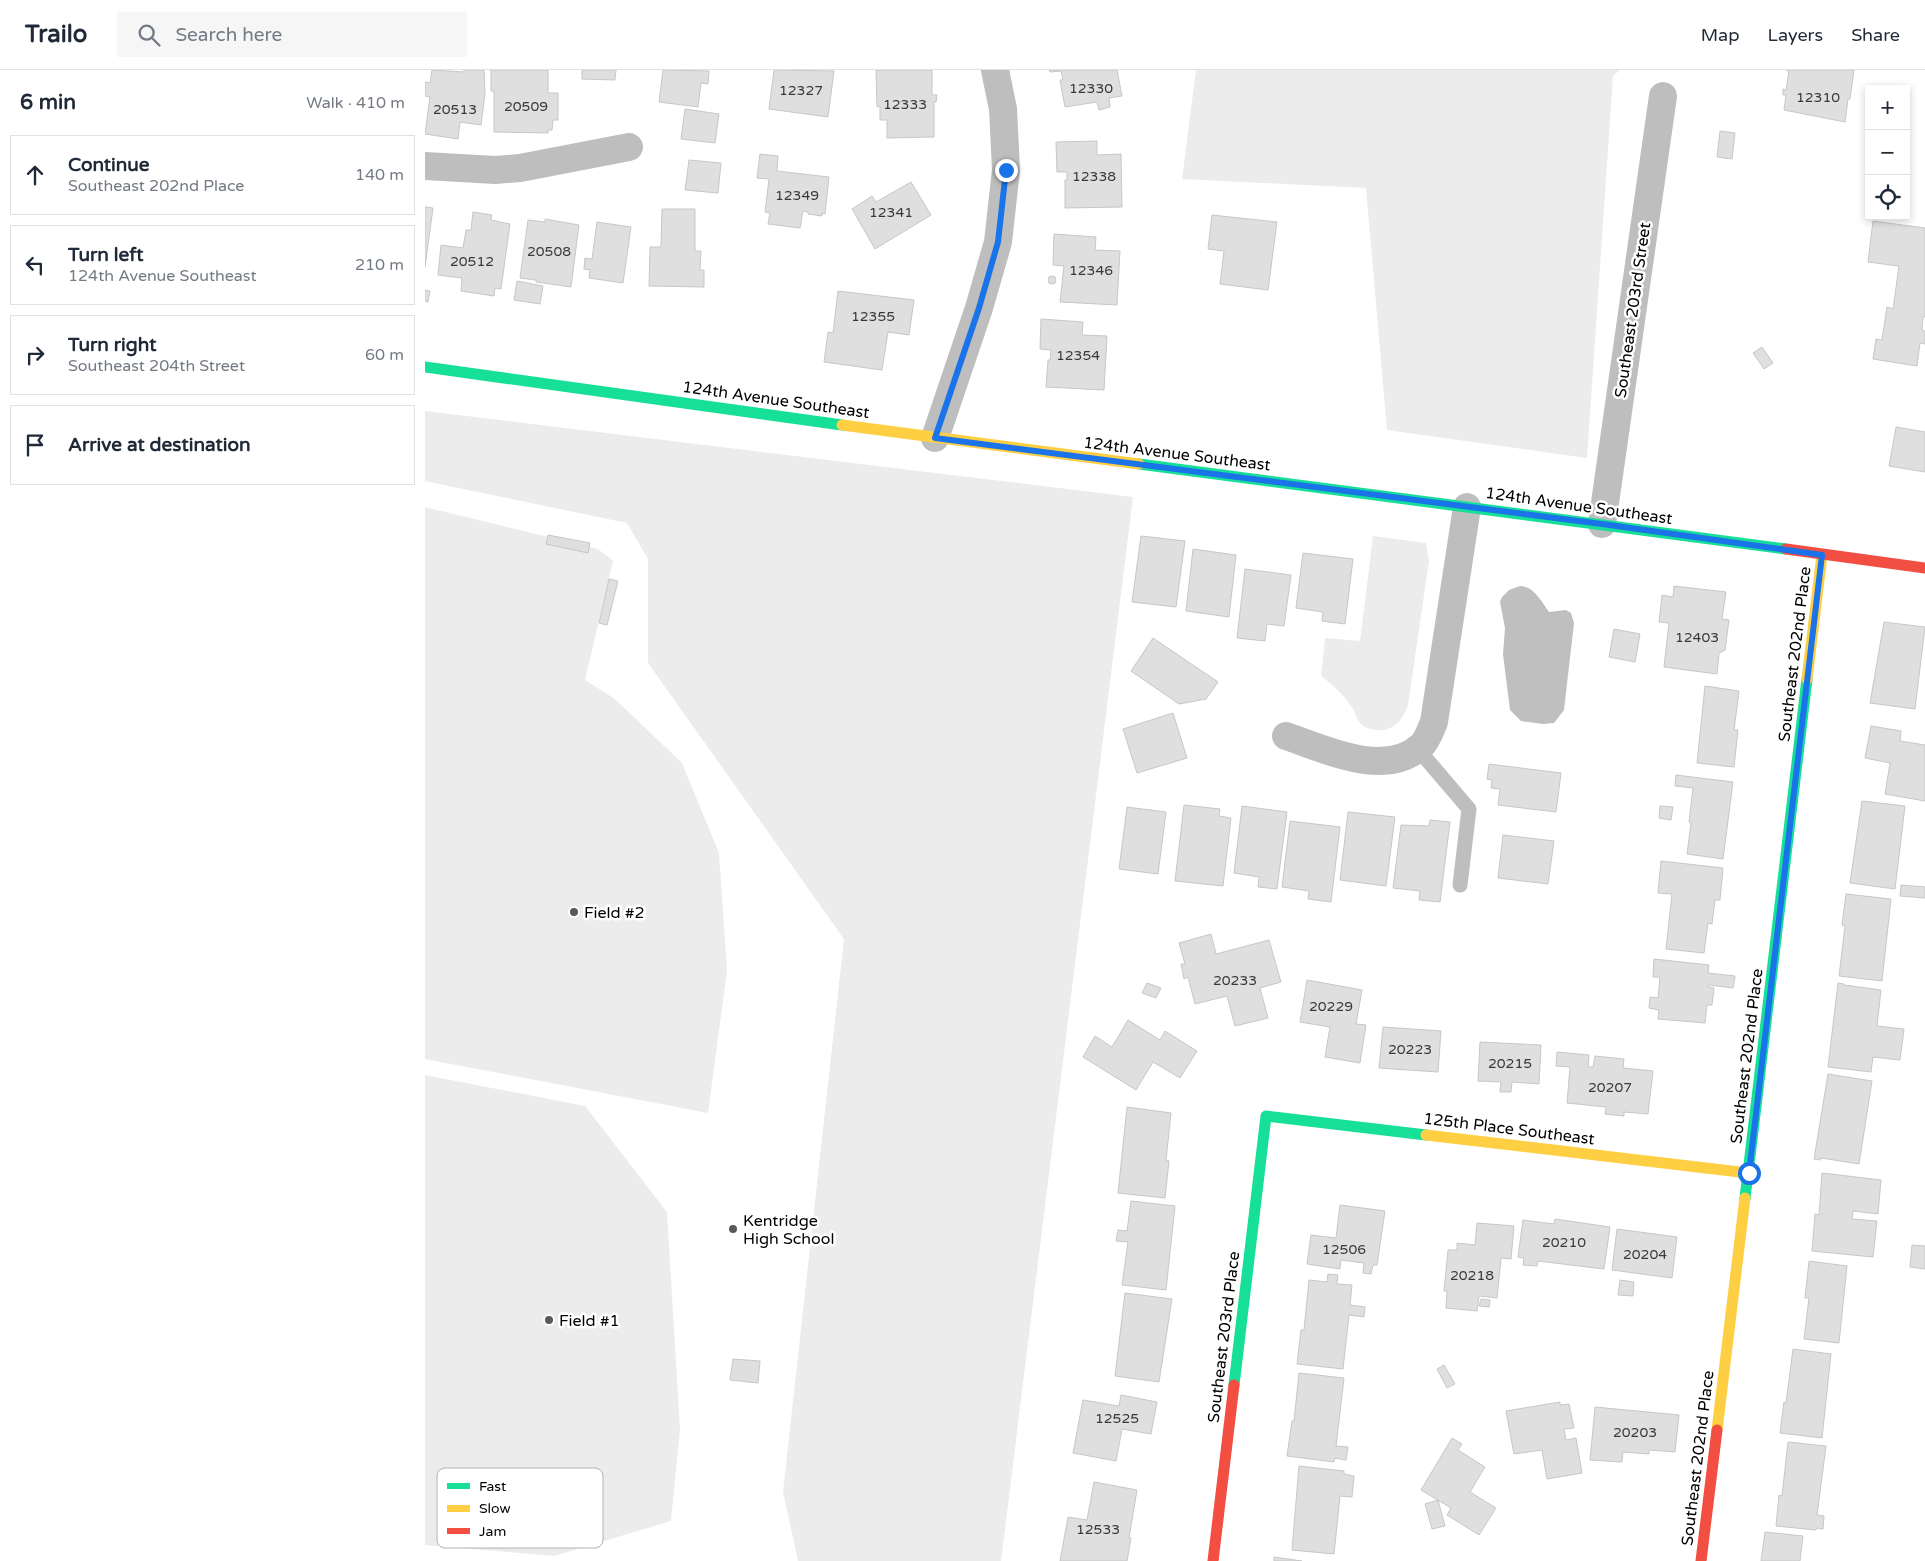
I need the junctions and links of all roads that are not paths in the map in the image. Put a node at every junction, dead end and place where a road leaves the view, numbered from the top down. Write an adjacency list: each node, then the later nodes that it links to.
1 (995, 70): 6 (street)
2 (1663, 96): 8 (street, Southeast 203rd Street)
3 (629, 147): 4 (street)
4 (425, 166)
5 (425, 367): 6 (street, 124th Avenue Southeast)
6 (935, 438): 7 (street, 124th Avenue Southeast)
7 (1467, 507): 8 (street, 124th Avenue Southeast); 12 (street)
8 (1602, 524): 9 (street, 124th Avenue Southeast)
9 (1822, 555): 10 (street, 124th Avenue Southeast); 15 (street, Southeast 202nd Place)
10 (1925, 568)
11 (1286, 736): 12 (street)
12 (1417, 748): 13 (lane)
13 (1460, 886)
14 (1266, 1116): 15 (street, 125th Place Southeast); 16 (street, Southeast 203rd Place)
15 (1749, 1173): 17 (street, Southeast 202nd Place)
16 (1213, 1561)
17 (1701, 1561)

